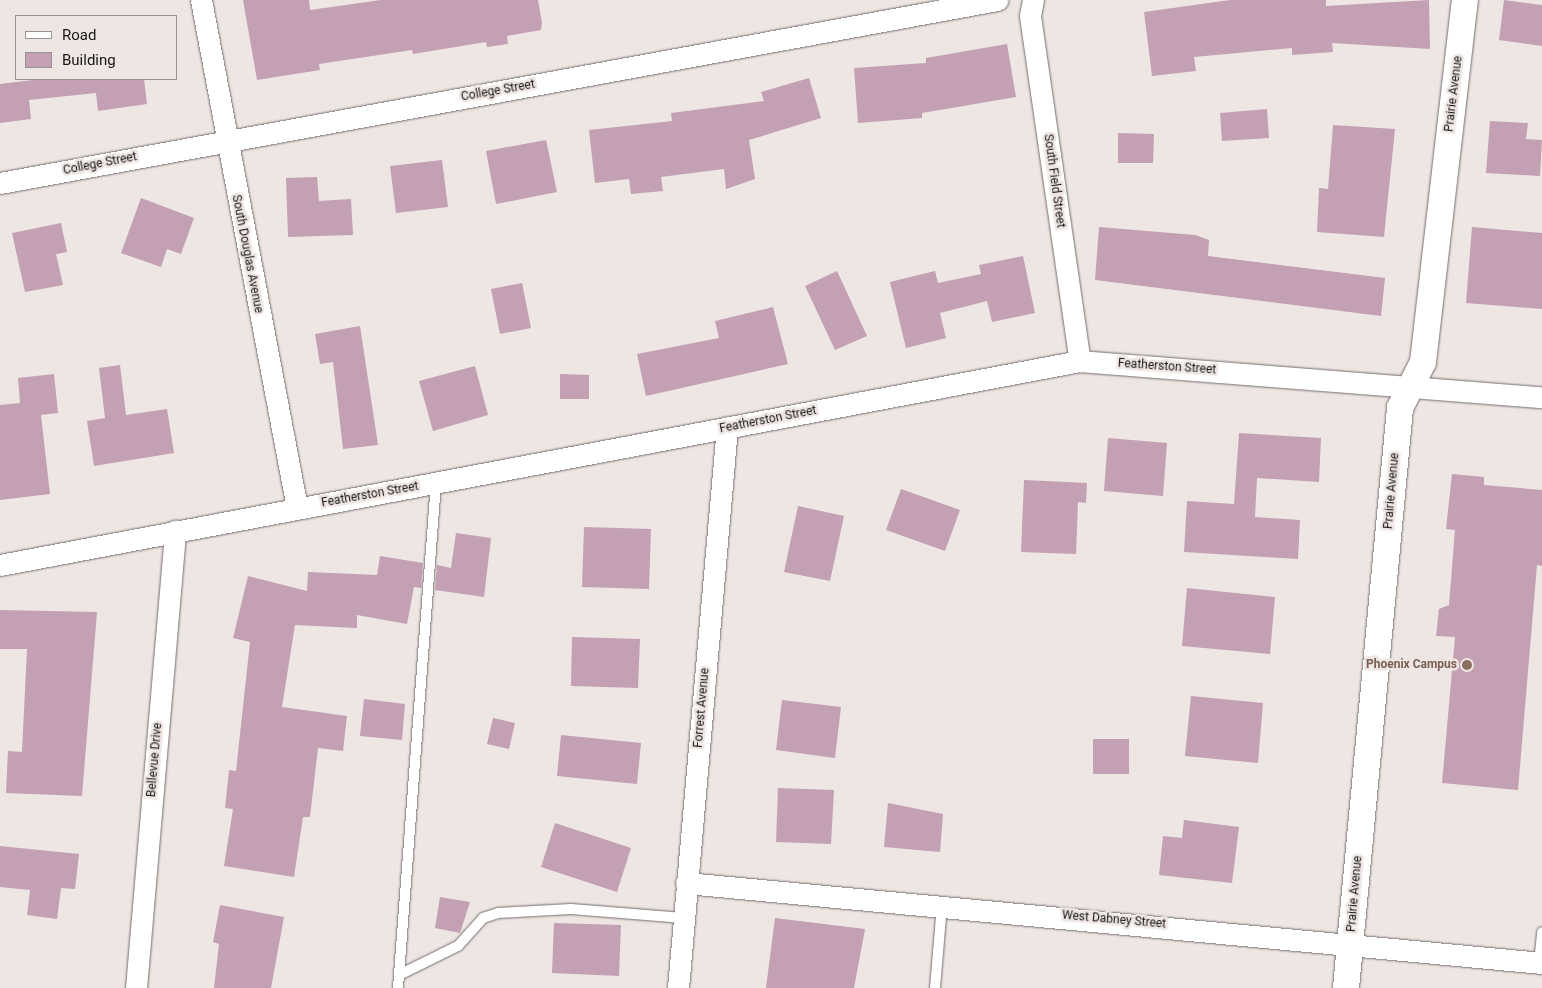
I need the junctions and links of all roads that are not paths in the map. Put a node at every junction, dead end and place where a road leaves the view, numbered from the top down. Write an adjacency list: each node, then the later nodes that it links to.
1 (201, 0): 5 (street, South Douglas Avenue)
2 (997, 0): 5 (street, College Street)
3 (1034, 0): 7 (street, South Field Street)
4 (1465, 0): 8 (street, Prairie Avenue)
5 (226, 141): 6 (street, College Street); 12 (street, South Douglas Avenue)
6 (0, 183)
7 (1080, 361): 8 (street, Featherston Street); 10 (street, Featherston Street)
8 (1412, 386): 9 (street, Featherston Street); 19 (street, Prairie Avenue)
9 (1542, 397)
10 (727, 427): 11 (street, Featherston Street); 15 (street, Forrest Avenue)
11 (436, 483): 12 (street, Featherston Street); 21 (lane)
12 (297, 508): 13 (street, Featherston Street)
13 (175, 531): 14 (street, Featherston Street); 22 (street, Bellevue Drive)
14 (0, 565)
15 (686, 883): 16 (street, West Dabney Street); 17 (street, Forrest Avenue)
16 (942, 903): 19 (street, West Dabney Street); 25 (lane)
17 (684, 918): 21 (lane); 24 (street, Forrest Avenue)
18 (1542, 932): 20 (lane)
19 (1350, 942): 20 (street, West Dabney Street); 26 (street, Prairie Avenue)
20 (1540, 963)
21 (399, 975): 23 (lane)
22 (136, 988)
23 (398, 988)
24 (678, 988)
25 (935, 988)
26 (1346, 988)

